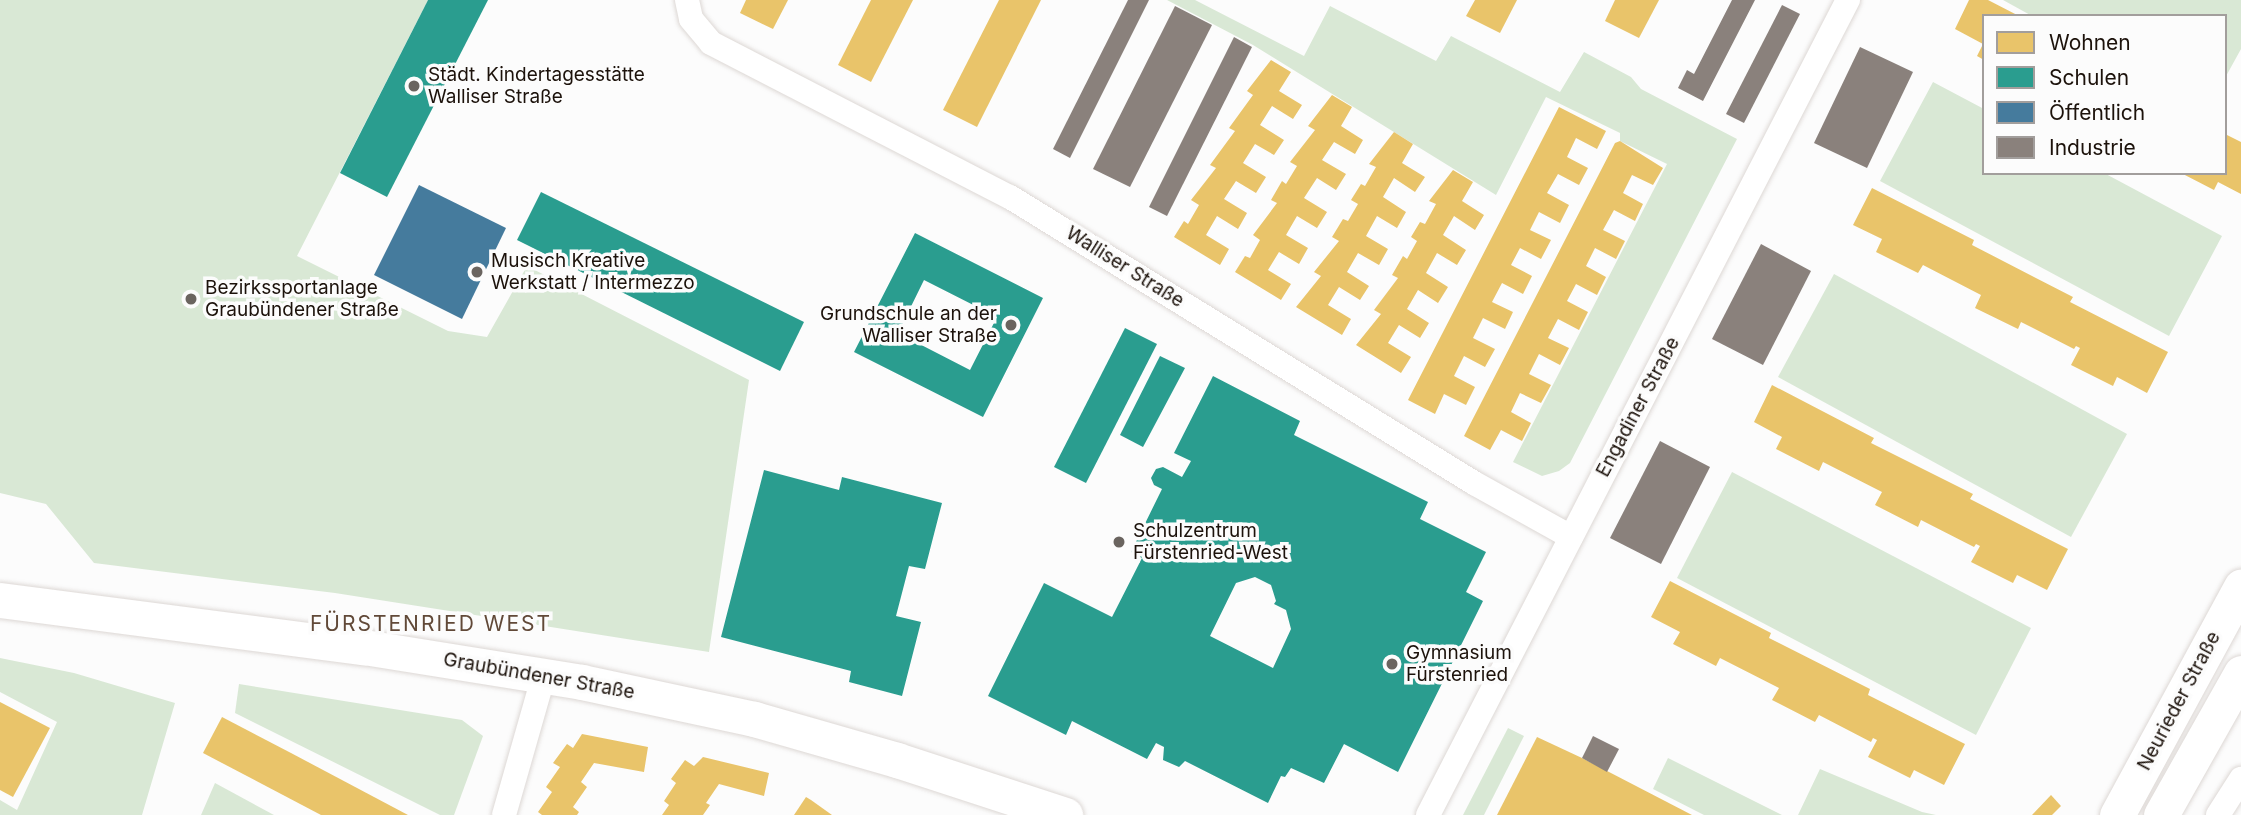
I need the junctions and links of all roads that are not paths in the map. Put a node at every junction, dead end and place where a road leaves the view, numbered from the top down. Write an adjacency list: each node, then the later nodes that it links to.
1 (687, 0): 3 (street, Walliser Straße)
2 (1848, 0): 3 (street, Engadiner Straße)
3 (1571, 537): 11 (street, Engadiner Straße)
4 (2241, 587): 12 (street, Neurieder Straße)
5 (0, 600): 7 (street, Graubündener Straße)
6 (2241, 673): 13 (street, Neurieder Straße)
7 (544, 675): 9 (street); 10 (street, Graubündener Straße)
8 (2241, 779): 14 (street)
9 (504, 815)
10 (1065, 815)
11 (1428, 815)
12 (2117, 815)
13 (2161, 815)
14 (2218, 815)

